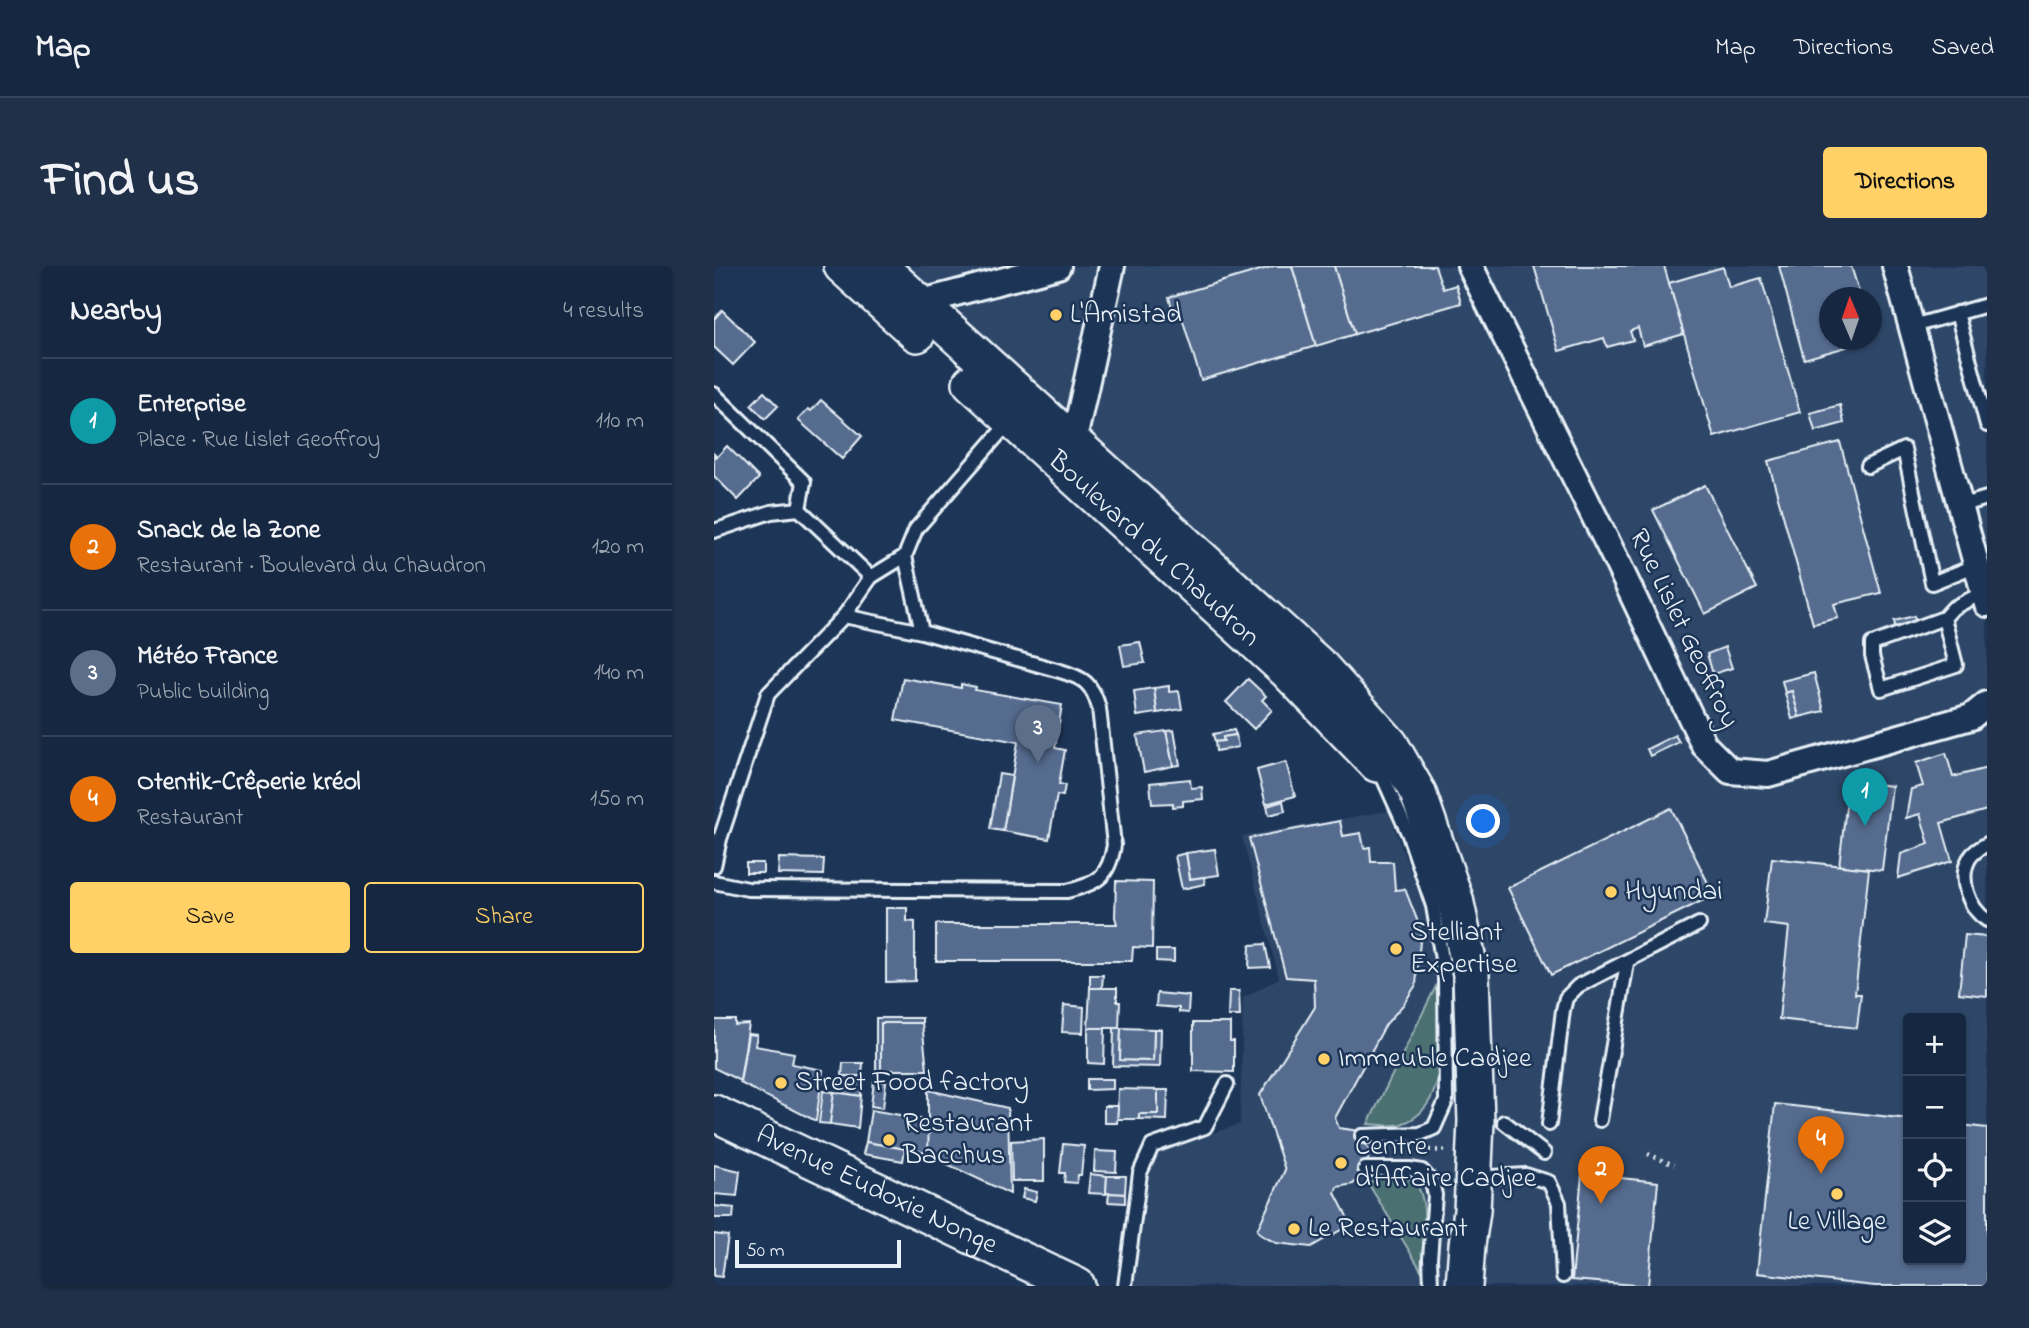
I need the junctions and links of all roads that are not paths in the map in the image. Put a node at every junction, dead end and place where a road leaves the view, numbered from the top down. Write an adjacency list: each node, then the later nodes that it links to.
1 (842, 266): 6 (main road, Boulevard du Chaudron)
2 (1058, 266): 7 (street)
3 (1112, 266): 14 (street)
4 (1470, 266): 27 (street, Rue Lislet Geoffroy)
5 (1895, 266): 10 (street)
6 (876, 280): 7 (main road, Boulevard du Chaudron); 12 (main road, Boulevard du Chaudron)
7 (918, 303): 14 (main road, Boulevard du Chaudron)
8 (1987, 305): 9 (lane)
9 (1957, 313): 10 (lane); 13 (lane)
10 (1913, 326): 17 (street)
11 (714, 394): 18 (lane)
12 (1012, 419): 14 (main road, Boulevard du Chaudron); 20 (lane)
13 (1987, 425)
14 (1071, 457): 28 (main road, Boulevard du Chaudron); 30 (main road, Boulevard du Chaudron)
15 (1868, 466): 21 (lane)
16 (1987, 498): 17 (lane)
17 (1960, 506): 21 (street)
18 (799, 509): 19 (lane); 22 (lane)
19 (714, 531)
20 (905, 556): 22 (lane); 26 (lane)
21 (1976, 565): 23 (street)
22 (871, 578): 24 (lane)
23 (1985, 598): 25 (lane)
24 (844, 616): 26 (lane); 31 (lane)
25 (1944, 618): 25 (lane)
26 (922, 632): 32 (lane)
27 (1987, 704)
28 (1377, 764): 30 (main road, Boulevard du Chaudron); 33 (lane)
29 (1987, 844): 34 (lane)
30 (1439, 858): 33 (main road, Boulevard du Chaudron)
31 (715, 859)
32 (714, 882)
33 (1444, 902): 43 (lane); 46 (main road, Boulevard du Chaudron)
34 (1987, 920)
35 (1699, 924): 36 (lane)
36 (1627, 963): 39 (lane); 41 (lane)
37 (1227, 1084): 50 (lane)
38 (714, 1113): 49 (main road, Avenue Eudoxie Nonge)
39 (1600, 1120)
40 (1504, 1122): 44 (lane)
41 (1549, 1124)
42 (714, 1136): 48 (main road, Avenue Eudoxie Nonge)
43 (1362, 1136)
44 (1544, 1153)
45 (1365, 1170): 51 (lane)
46 (1472, 1195): 47 (lane); 51 (main road, Boulevard du Chaudron)
47 (1563, 1276)
48 (1039, 1286)
49 (1077, 1286)
50 (1125, 1286)
51 (1461, 1286)

